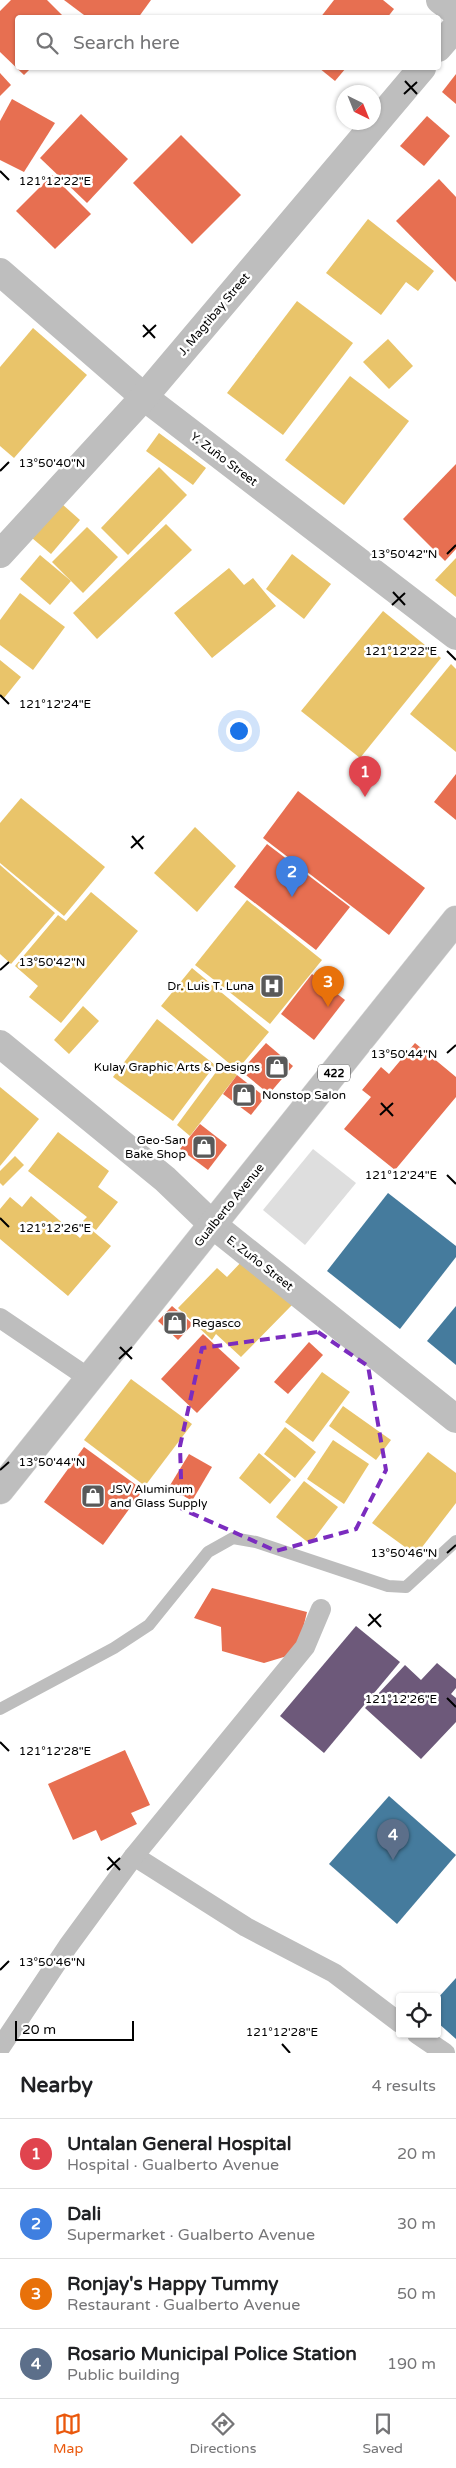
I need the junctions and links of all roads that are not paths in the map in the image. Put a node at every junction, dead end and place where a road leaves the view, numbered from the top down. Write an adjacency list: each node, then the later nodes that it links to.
1 (440, 0): 2 (street)
2 (456, 12)
3 (456, 27): 4 (street)
4 (441, 44)
5 (420, 70): 7 (street, J. Magtibay Street)
6 (0, 272): 7 (street, Y. Zuño Street)
7 (144, 397): 8 (street, J. Magtibay Street); 9 (street, Y. Zuño Street)
8 (0, 554)
9 (456, 636)
10 (456, 920): 12 (street, Gualberto Avenue / 422)
11 (0, 1044): 12 (street, E. Zuño Street)
12 (213, 1226): 14 (street, Gualberto Avenue / 422); 15 (street, E. Zuño Street)
13 (0, 1318): 14 (lane)
14 (90, 1378): 16 (street, Gualberto Avenue / 422)
15 (456, 1419)
16 (0, 1490)
17 (321, 1609): 18 (lane)
18 (134, 1856): 19 (lane); 21 (lane)
19 (396, 2020)
20 (423, 2038): 22 (lane)
21 (0, 2048)
22 (445, 2053)

